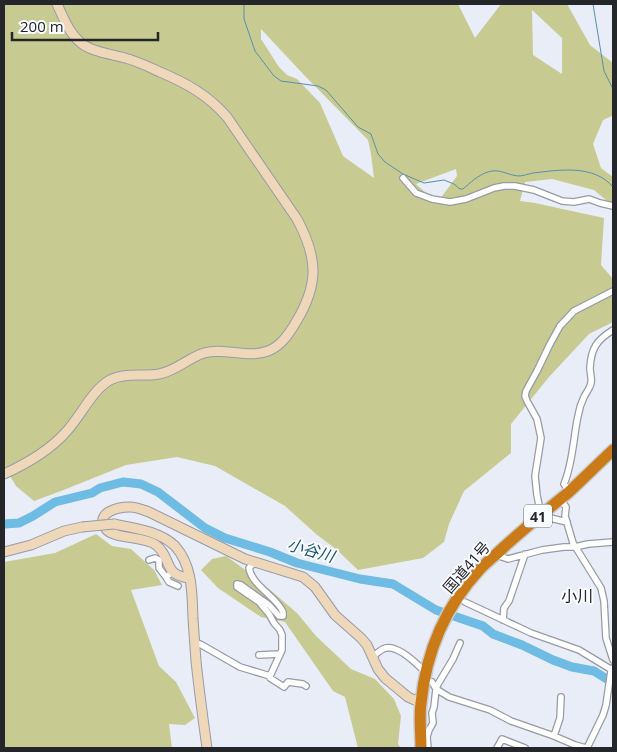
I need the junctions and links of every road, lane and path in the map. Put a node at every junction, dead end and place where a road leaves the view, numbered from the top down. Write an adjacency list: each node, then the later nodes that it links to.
1 (57, 4): 7 (street)
2 (403, 178): 3 (street)
3 (613, 206)
4 (613, 291): 10 (street)
5 (613, 330): 8 (street)
6 (613, 450): 8 (highway, 国道41号 / 41)
7 (4, 474)
8 (569, 491): 9 (highway, 国道41号 / 41)
9 (560, 499): 12 (street); 16 (highway, 国道41号 / 41)
10 (540, 510)
11 (546, 516): 12 (street)
12 (567, 522): 14 (street)
13 (613, 542): 14 (street)
14 (575, 547): 17 (street); 30 (street)
15 (4, 552): 21 (street, bridge)
16 (496, 554): 17 (street); 38 (highway, 国道41号 / 41)
17 (524, 554): 24 (street)
18 (149, 560): 20 (street)
19 (255, 562): 20 (street); 27 (street); 29 (street)
20 (169, 574): 21 (street); 22 (street)
21 (189, 578): 25 (street)
22 (178, 586)
23 (465, 602): 24 (street)
24 (503, 620): 32 (street)
25 (194, 642): 33 (street); 41 (street)
26 (460, 643): 36 (street)
27 (280, 654): 28 (street); 33 (street)
28 (259, 655)
29 (372, 657): 31 (street); 38 (street)
30 (613, 660)
31 (422, 669)
32 (612, 670): 46 (street)
33 (270, 676): 35 (street)
34 (432, 682): 36 (street)
35 (306, 686)
36 (436, 689): 39 (street); 40 (street)
37 (561, 697): 40 (street)
38 (420, 707): 39 (street); 42 (highway, 国道41号 / 41)
39 (432, 713): 43 (street)
40 (554, 736): 46 (street)
41 (206, 748)
42 (421, 748)
43 (428, 748)
44 (498, 748): 45 (street)
45 (525, 748)
46 (586, 748)

